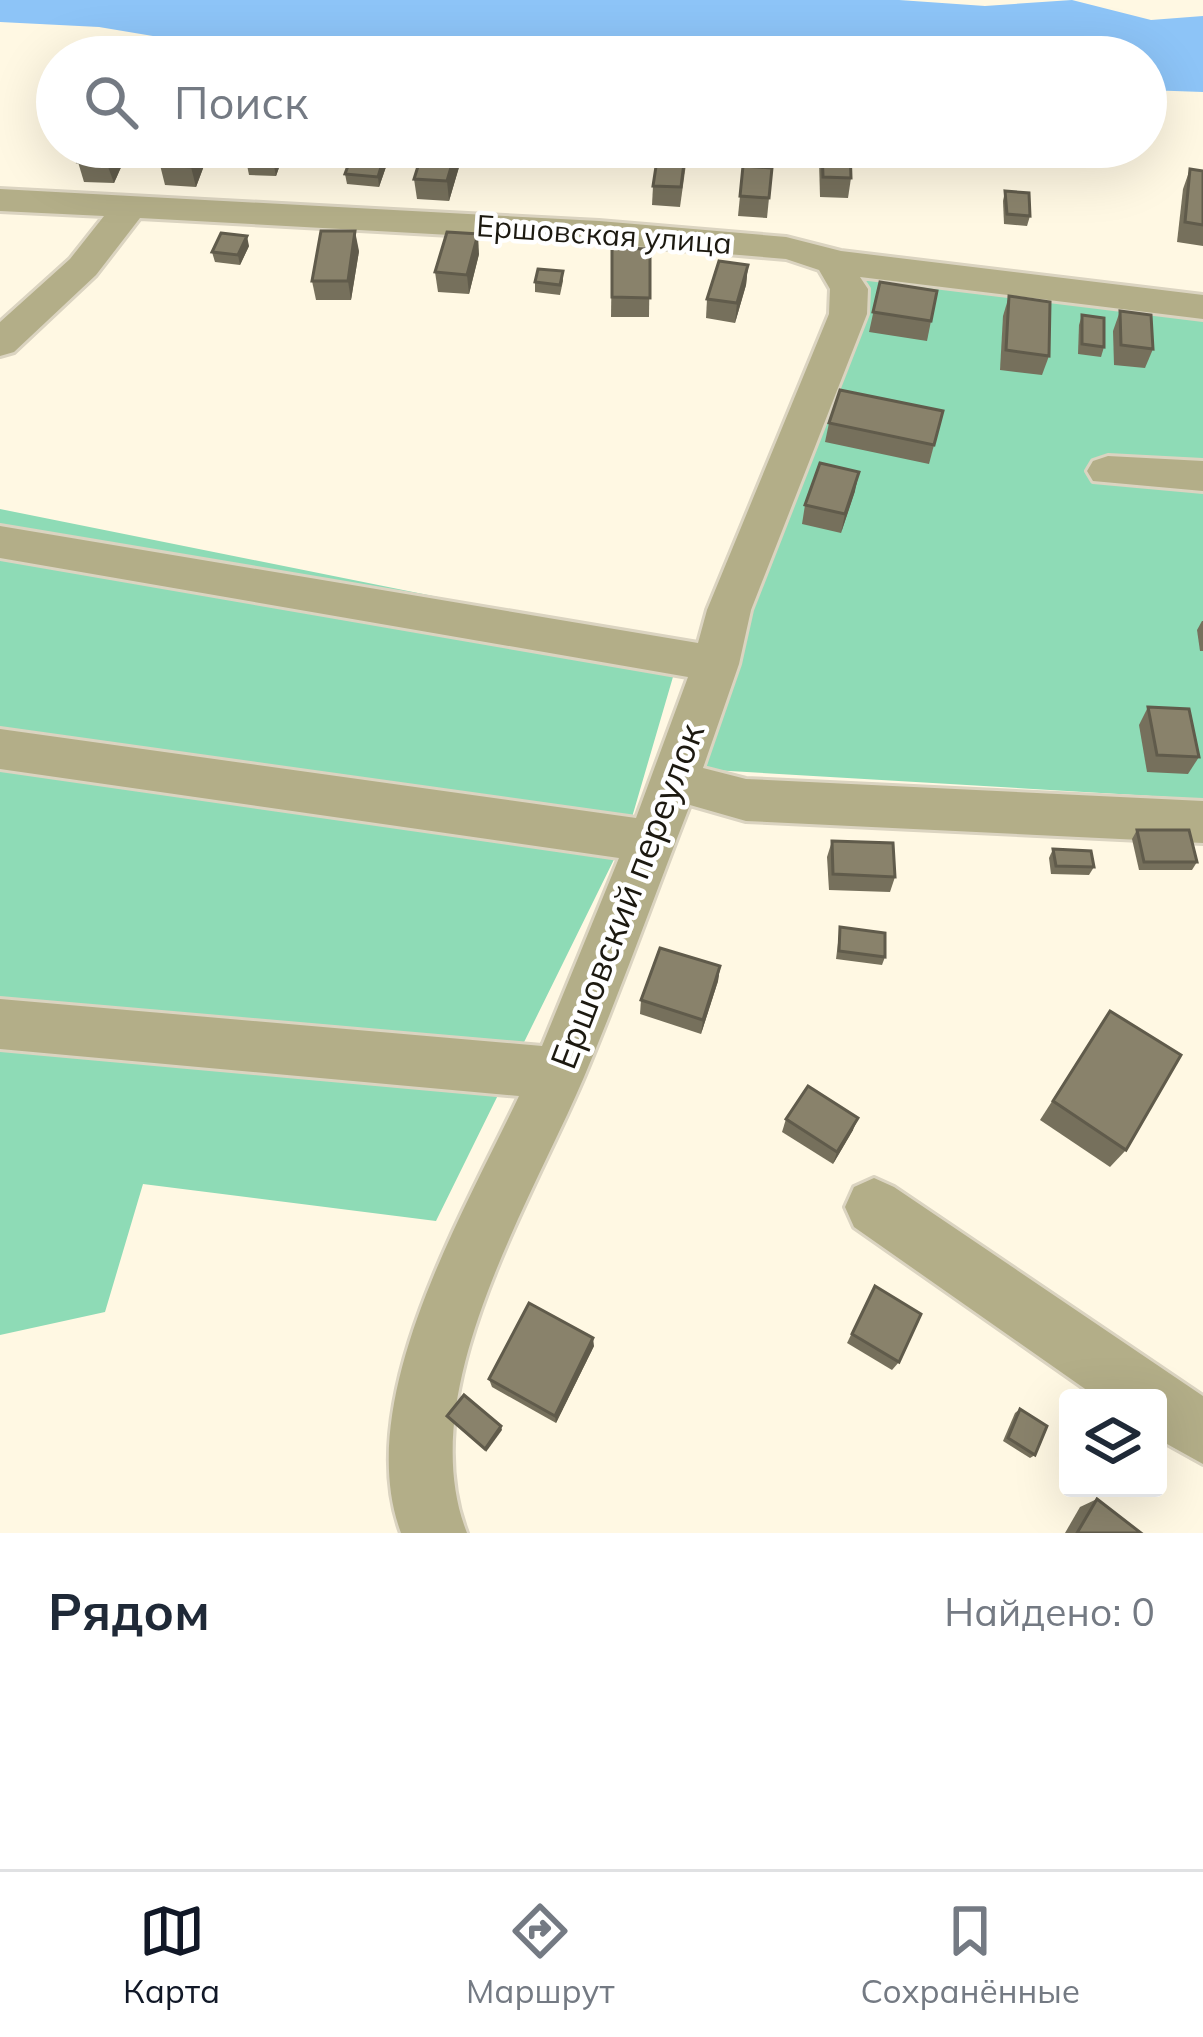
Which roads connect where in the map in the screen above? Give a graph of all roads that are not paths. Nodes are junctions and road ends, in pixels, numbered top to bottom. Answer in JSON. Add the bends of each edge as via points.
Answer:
{"nodes":[{"id":1,"x":0,"y":200,"type":"edge"},
{"id":2,"x":129,"y":208,"type":"junction"},
{"id":3,"x":833,"y":262,"type":"junction"},
{"id":4,"x":1203,"y":307,"type":"edge"},
{"id":5,"x":0,"y":343,"type":"edge"},
{"id":6,"x":1108,"y":471,"type":"dead end"},
{"id":7,"x":1203,"y":476,"type":"edge"},
{"id":8,"x":0,"y":542,"type":"edge"},
{"id":9,"x":716,"y":664,"type":"junction"},
{"id":10,"x":0,"y":749,"type":"edge"},
{"id":11,"x":675,"y":781,"type":"junction"},
{"id":12,"x":1203,"y":822,"type":"edge"},
{"id":13,"x":651,"y":841,"type":"junction"},
{"id":14,"x":0,"y":1024,"type":"edge"},
{"id":15,"x":558,"y":1072,"type":"junction"},
{"id":16,"x":874,"y":1207,"type":"dead end"},
{"id":17,"x":1139,"y":1389,"type":"edge"},
{"id":18,"x":1167,"y":1408,"type":"edge"},
{"id":19,"x":1203,"y":1433,"type":"edge"},
{"id":20,"x":434,"y":1533,"type":"edge"}],
"edges":[{"from":1,"to":2,"type":"street","name":"Ершовская улица"},
{"from":2,"to":3,"type":"street","name":"Ершовская улица","via":[[599,232],[786,248]]},
{"from":2,"to":5,"type":"street","via":[[82,268]]},
{"from":3,"to":4,"type":"street","name":"Ершовская улица"},
{"from":3,"to":9,"type":"street","name":"Ершовский переулок","via":[[849,289],[848,314],[728,610]]},
{"from":6,"to":7,"type":"street"},
{"from":8,"to":9,"type":"street"},
{"from":9,"to":11,"type":"street","name":"Ершовский переулок"},
{"from":10,"to":13,"type":"street"},
{"from":11,"to":12,"type":"street","via":[[746,800]]},
{"from":11,"to":13,"type":"street","name":"Ершовский переулок"},
{"from":13,"to":15,"type":"street","name":"Ершовский переулок"},
{"from":14,"to":15,"type":"street"},
{"from":15,"to":20,"type":"street","name":"Ершовский переулок","via":[[433,1359],[420,1426],[421,1498]]},
{"from":16,"to":17,"type":"street"},
{"from":18,"to":19,"type":"street"}]}
